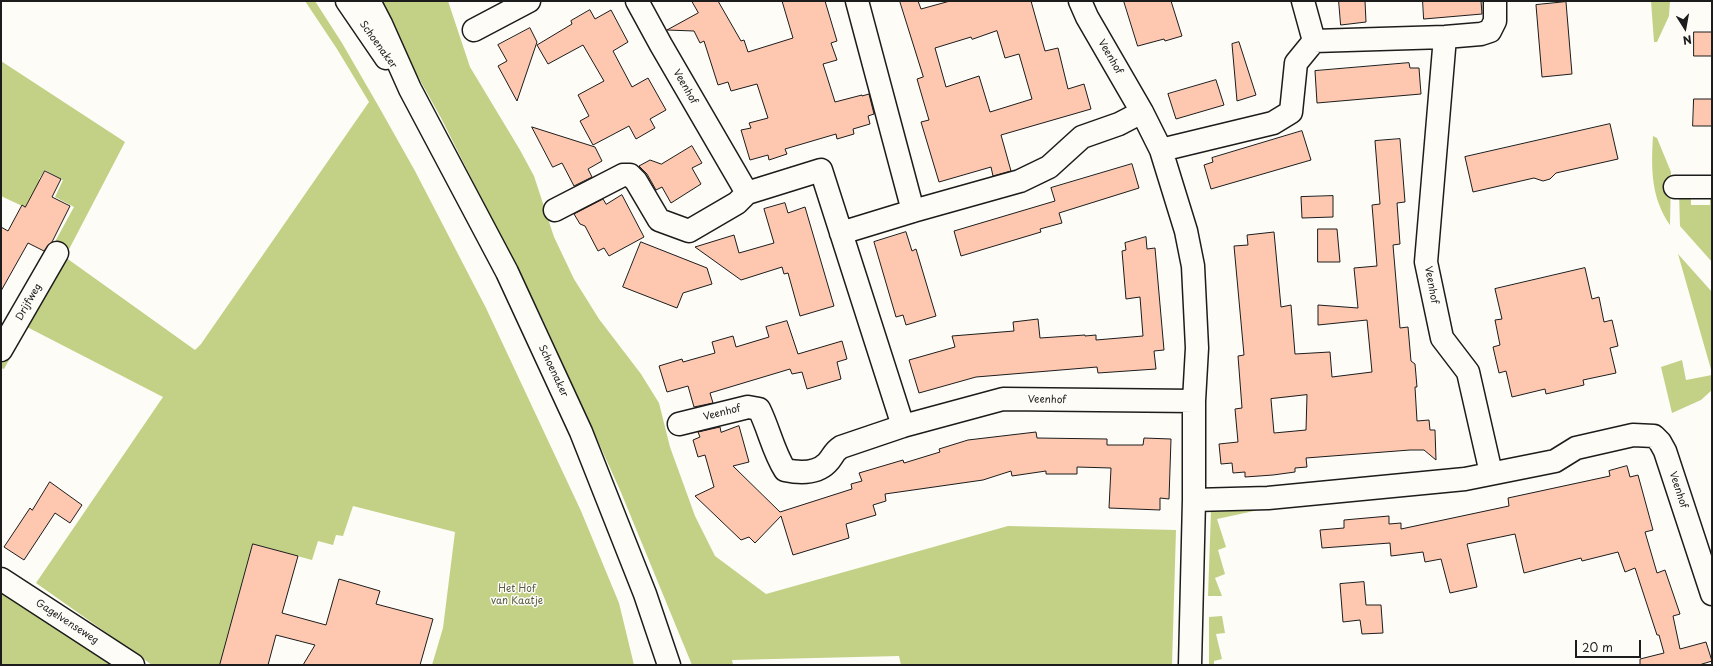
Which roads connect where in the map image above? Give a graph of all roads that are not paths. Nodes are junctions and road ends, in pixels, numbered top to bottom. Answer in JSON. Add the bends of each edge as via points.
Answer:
{"nodes":[{"id":1,"x":347,"y":1,"type":"edge"},
{"id":2,"x":368,"y":1,"type":"edge"},
{"id":3,"x":529,"y":1,"type":"edge"},
{"id":4,"x":637,"y":1,"type":"edge"},
{"id":5,"x":857,"y":1,"type":"edge"},
{"id":6,"x":1080,"y":1,"type":"edge"},
{"id":7,"x":1303,"y":1,"type":"edge"},
{"id":8,"x":1495,"y":1,"type":"edge"},
{"id":9,"x":474,"y":30,"type":"dead end"},
{"id":10,"x":1445,"y":37,"type":"junction"},
{"id":11,"x":1314,"y":41,"type":"junction"},
{"id":12,"x":410,"y":89,"type":"junction"},
{"id":13,"x":1142,"y":112,"type":"junction"},
{"id":14,"x":1162,"y":150,"type":"junction"},
{"id":15,"x":1675,"y":187,"type":"dead end"},
{"id":16,"x":1712,"y":187,"type":"edge"},
{"id":17,"x":747,"y":192,"type":"junction"},
{"id":18,"x":555,"y":210,"type":"dead end"},
{"id":19,"x":913,"y":211,"type":"junction"},
{"id":20,"x":841,"y":233,"type":"junction"},
{"id":21,"x":57,"y":253,"type":"dead end"},
{"id":22,"x":1,"y":350,"type":"edge"},
{"id":23,"x":1194,"y":401,"type":"junction"},
{"id":24,"x":679,"y":424,"type":"dead end"},
{"id":25,"x":903,"y":426,"type":"junction"},
{"id":26,"x":1491,"y":473,"type":"junction"},
{"id":27,"x":1194,"y":500,"type":"junction"},
{"id":28,"x":1,"y":579,"type":"edge"},
{"id":29,"x":1712,"y":594,"type":"edge"},
{"id":30,"x":132,"y":665,"type":"edge"},
{"id":31,"x":669,"y":665,"type":"edge"},
{"id":32,"x":1190,"y":665,"type":"edge"}],
"edges":[{"from":1,"to":12,"type":"street","name":"Schoenaker"},
{"from":2,"to":12,"type":"street","name":"Schoenaker"},
{"from":3,"to":9,"type":"street"},
{"from":4,"to":17,"type":"street","name":"Veenhof"},
{"from":5,"to":19,"type":"street"},
{"from":6,"to":13,"type":"street","name":"Veenhof","via":[[1087,18]]},
{"from":7,"to":11,"type":"street"},
{"from":8,"to":10,"type":"street","via":[[1495,21],[1490,31]]},
{"from":10,"to":11,"type":"street"},
{"from":10,"to":26,"type":"street","name":"Veenhof","via":[[1426,262],[1442,338],[1468,372]]},
{"from":11,"to":14,"type":"street","via":[[1296,63],[1291,112],[1273,123]]},
{"from":12,"to":31,"type":"street","name":"Schoenaker","via":[[507,272],[581,432],[645,594]]},
{"from":13,"to":14,"type":"street","name":"Veenhof"},
{"from":13,"to":19,"type":"street","via":[[1120,124],[1082,137],[1050,167],[1020,180]]},
{"from":14,"to":23,"type":"street","name":"Veenhof","via":[[1186,231],[1193,266],[1197,348]]},
{"from":15,"to":16,"type":"street"},
{"from":17,"to":18,"type":"street","via":[[737,203],[689,231],[659,220],[630,175],[623,175]]},
{"from":17,"to":20,"type":"street","via":[[821,170]]},
{"from":19,"to":20,"type":"street"},
{"from":20,"to":25,"type":"street"},
{"from":21,"to":22,"type":"street","name":"Drijfweg"},
{"from":23,"to":25,"type":"street","name":"Veenhof","via":[[1003,399]]},
{"from":23,"to":27,"type":"street","name":"Veenhof"},
{"from":24,"to":25,"type":"street","name":"Veenhof","via":[[748,407],[759,409],[778,459],[785,470],[799,474],[826,463],[841,447]]},
{"from":26,"to":27,"type":"street","name":"Veenhof","via":[[1464,479],[1268,498]]},
{"from":26,"to":29,"type":"street","name":"Veenhof","via":[[1555,460],[1576,448],[1633,435],[1654,436],[1665,451]]},
{"from":27,"to":32,"type":"street","name":"Veenhof","via":[[1200,606]]},
{"from":28,"to":30,"type":"street","name":"Gagelvenseweg"}]}
